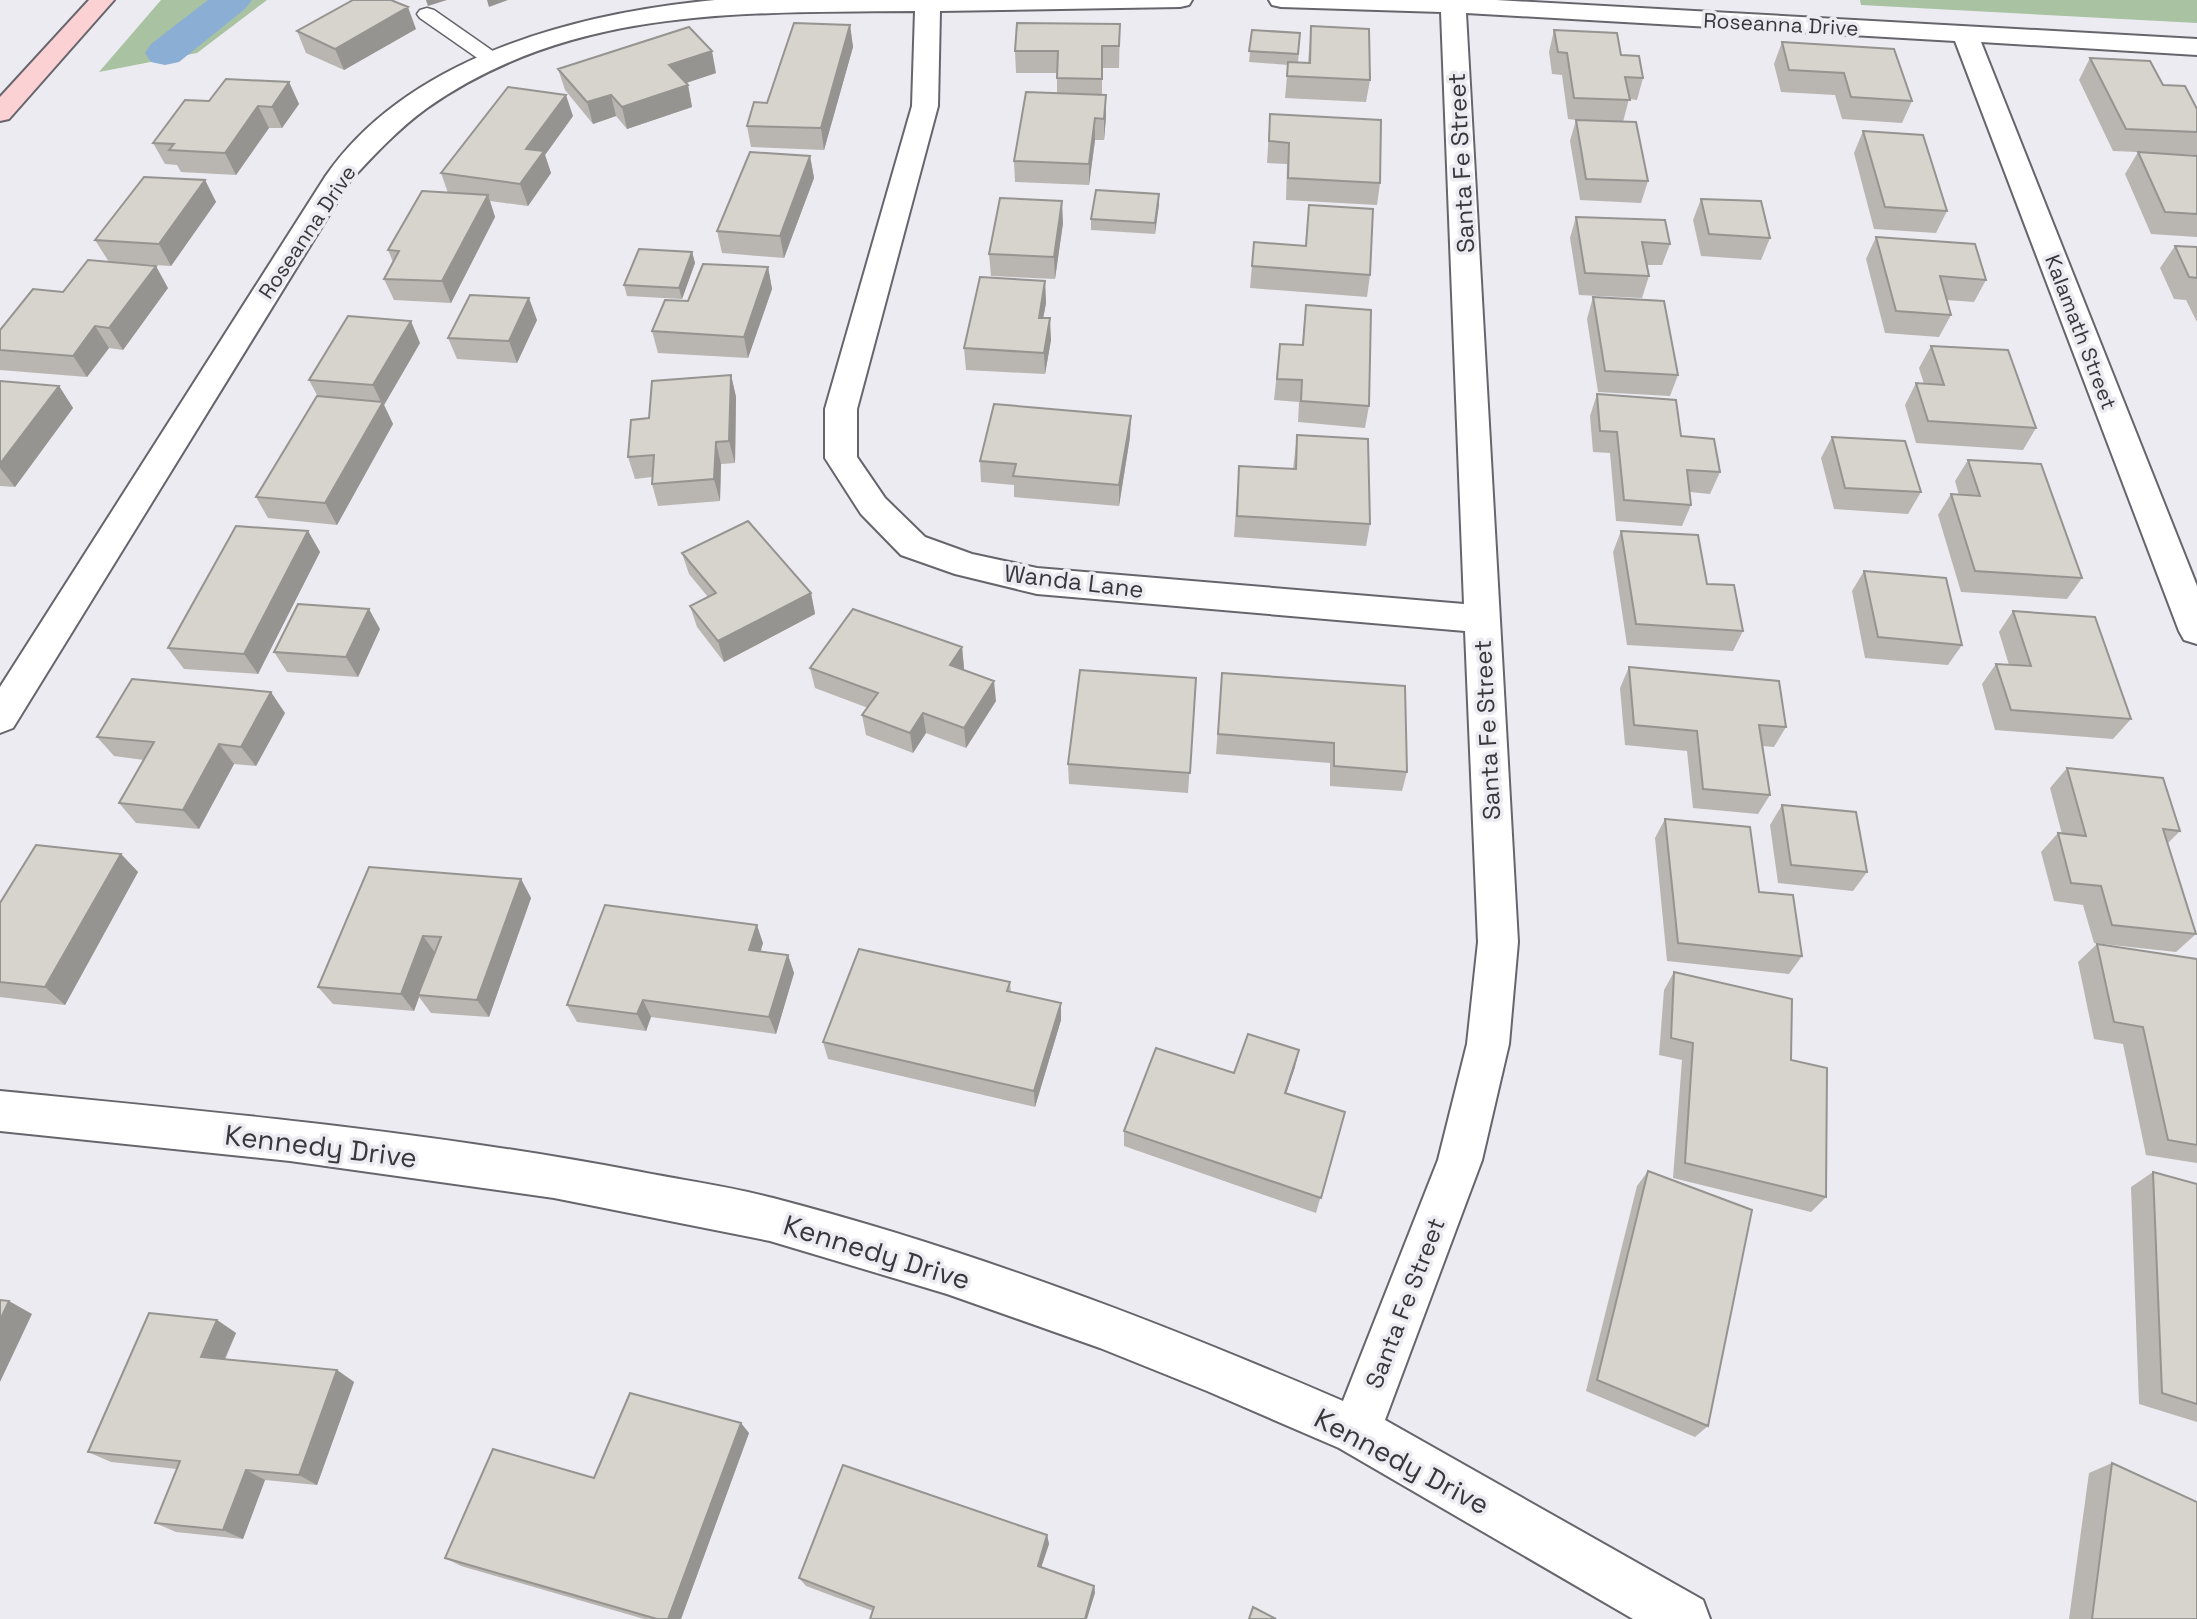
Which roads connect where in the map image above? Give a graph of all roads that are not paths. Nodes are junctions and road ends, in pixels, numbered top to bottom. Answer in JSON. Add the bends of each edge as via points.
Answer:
{"nodes":[{"id":1,"x":102,"y":0,"type":"edge"},
{"id":2,"x":1180,"y":0,"type":"edge"},
{"id":3,"x":1281,"y":0,"type":"edge"},
{"id":4,"x":928,"y":3,"type":"junction"},
{"id":5,"x":1453,"y":5,"type":"junction"},
{"id":6,"x":427,"y":14,"type":"dead end"},
{"id":7,"x":1965,"y":34,"type":"junction"},
{"id":8,"x":2197,"y":47,"type":"edge"},
{"id":9,"x":493,"y":60,"type":"junction"},
{"id":10,"x":0,"y":113,"type":"edge"},
{"id":11,"x":1482,"y":619,"type":"junction"},
{"id":12,"x":2197,"y":631,"type":"edge"},
{"id":13,"x":0,"y":718,"type":"edge"},
{"id":14,"x":0,"y":1111,"type":"edge"},
{"id":15,"x":1356,"y":1431,"type":"junction"},
{"id":16,"x":1684,"y":1619,"type":"edge"}],
"edges":[{"from":1,"to":10,"type":"main road"},
{"from":2,"to":4,"type":"street","name":"Roseanna Drive"},
{"from":3,"to":5,"type":"street","name":"Roseanna Drive"},
{"from":4,"to":9,"type":"street","name":"Roseanna Drive","via":[[672,10],[569,32]]},
{"from":4,"to":11,"type":"street","name":"Wanda Lane","via":[[925,106],[841,409],[841,458],[873,506],[913,546],[967,565],[1037,581]]},
{"from":5,"to":7,"type":"street","name":"Roseanna Drive"},
{"from":5,"to":11,"type":"street","name":"Santa Fe Street"},
{"from":6,"to":9,"type":"lane"},
{"from":7,"to":8,"type":"street","name":"Roseanna Drive"},
{"from":7,"to":12,"type":"street","name":"Kalamath Street"},
{"from":9,"to":13,"type":"street","name":"Roseanna Drive","via":[[426,99],[380,133],[339,177]]},
{"from":11,"to":15,"type":"street","name":"Santa Fe Street","via":[[1498,942],[1488,1044],[1461,1160]]},
{"from":14,"to":15,"type":"street","name":"Kennedy Drive","via":[[290,1140],[554,1177],[770,1219],[947,1271],[1100,1324]]},
{"from":15,"to":16,"type":"street","name":"Kennedy Drive"}]}
